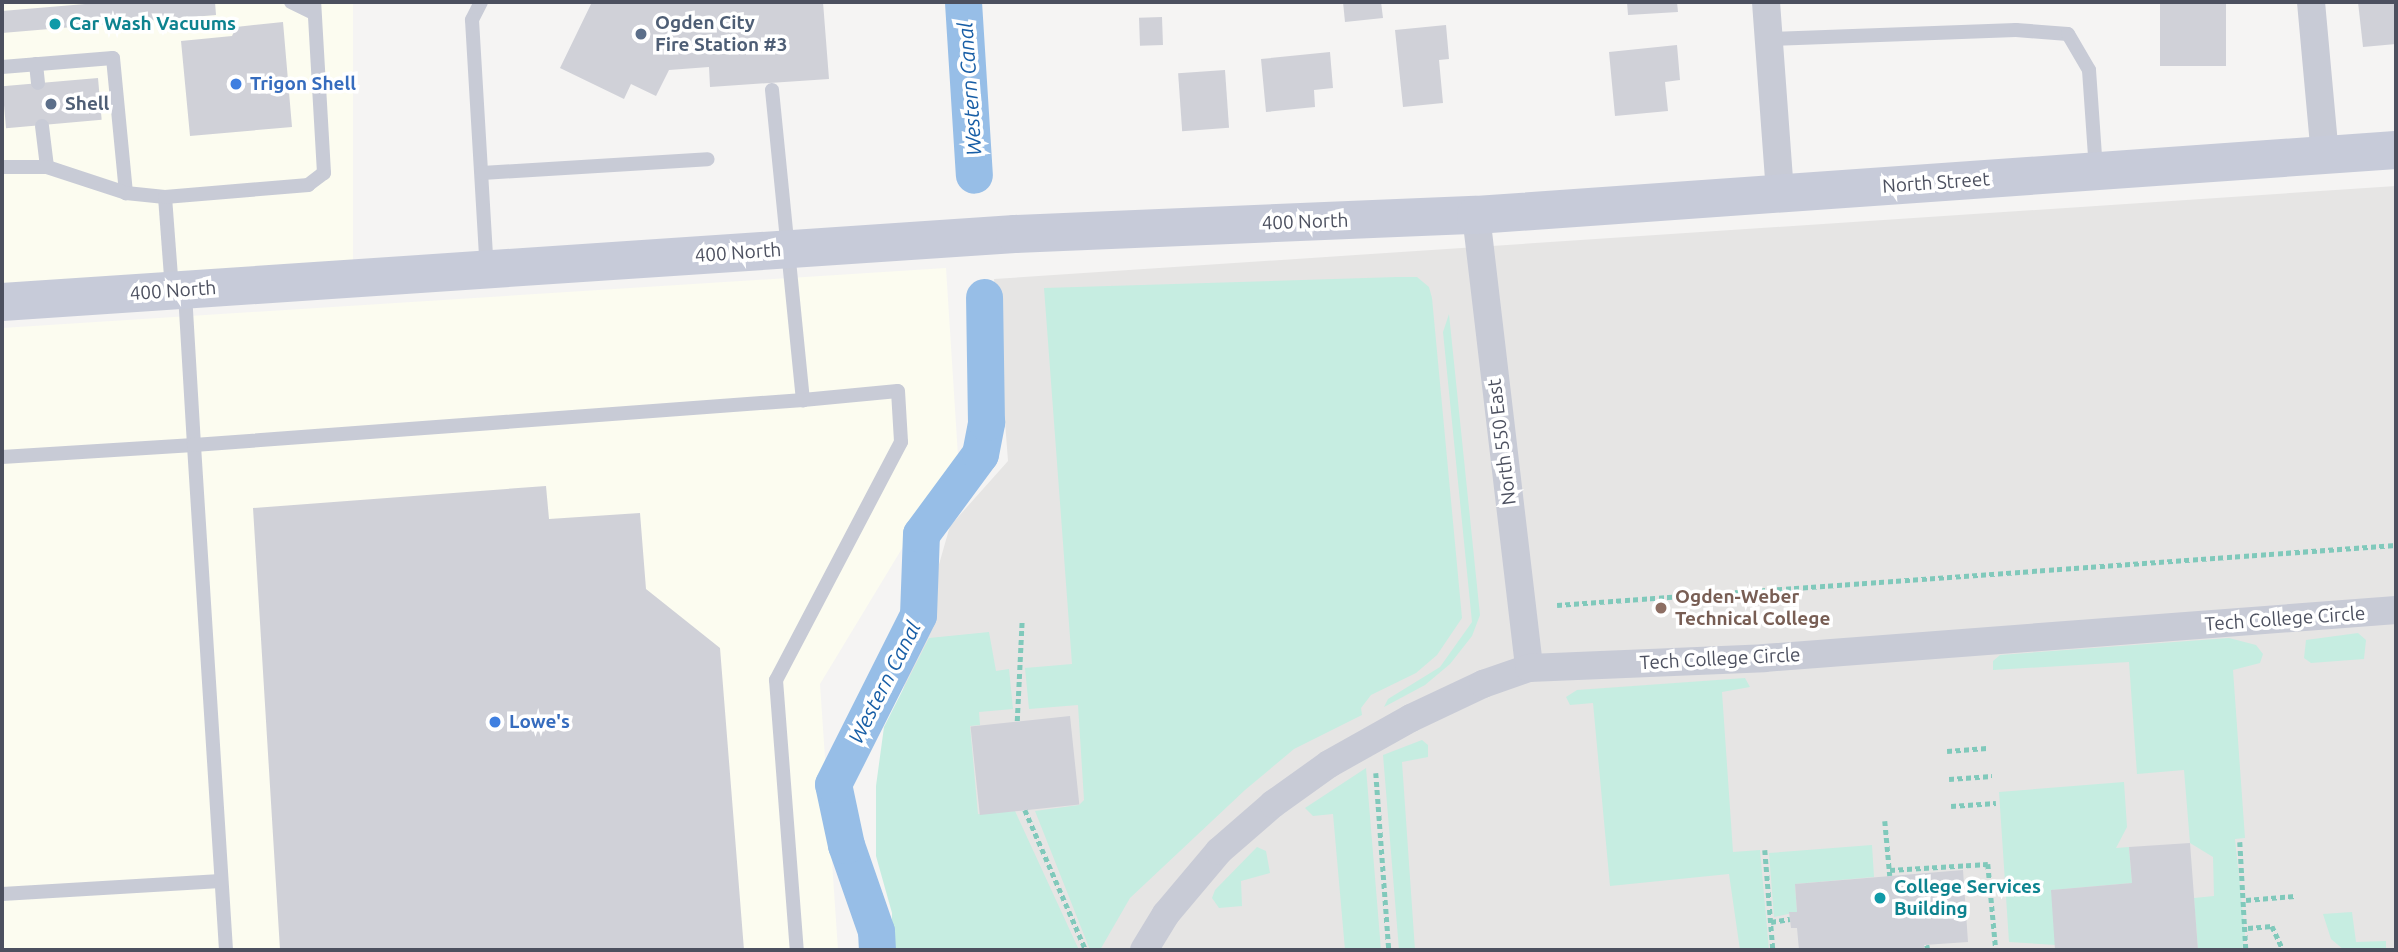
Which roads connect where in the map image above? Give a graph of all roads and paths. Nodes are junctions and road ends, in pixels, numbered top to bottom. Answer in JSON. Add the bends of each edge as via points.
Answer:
{"nodes":[{"id":1,"x":291,"y":2,"type":"edge"},
{"id":2,"x":481,"y":2,"type":"edge"},
{"id":3,"x":1766,"y":2,"type":"edge"},
{"id":4,"x":2311,"y":2,"type":"edge"},
{"id":5,"x":314,"y":7,"type":"edge"},
{"id":6,"x":1769,"y":39,"type":"junction"},
{"id":7,"x":36,"y":64,"type":"junction"},
{"id":8,"x":2,"y":67,"type":"edge"},
{"id":9,"x":38,"y":83,"type":"dead end"},
{"id":10,"x":772,"y":90,"type":"dead end"},
{"id":11,"x":42,"y":126,"type":"dead end"},
{"id":12,"x":2396,"y":150,"type":"edge"},
{"id":13,"x":2325,"y":155,"type":"junction"},
{"id":14,"x":708,"y":159,"type":"dead end"},
{"id":15,"x":2,"y":167,"type":"edge"},
{"id":16,"x":47,"y":167,"type":"junction"},
{"id":17,"x":2096,"y":172,"type":"junction"},
{"id":18,"x":482,"y":173,"type":"junction"},
{"id":19,"x":125,"y":193,"type":"junction"},
{"id":20,"x":1780,"y":194,"type":"junction"},
{"id":21,"x":165,"y":197,"type":"junction"},
{"id":22,"x":1476,"y":215,"type":"junction"},
{"id":23,"x":787,"y":250,"type":"junction"},
{"id":24,"x":488,"y":270,"type":"junction"},
{"id":25,"x":178,"y":291,"type":"junction"},
{"id":26,"x":2,"y":302,"type":"edge"},
{"id":27,"x":803,"y":400,"type":"junction"},
{"id":28,"x":194,"y":445,"type":"junction"},
{"id":29,"x":2,"y":457,"type":"edge"},
{"id":30,"x":2396,"y":545,"type":"edge"},
{"id":31,"x":1557,"y":605,"type":"dead end"},
{"id":32,"x":2396,"y":610,"type":"edge"},
{"id":33,"x":1022,"y":620,"type":"dead end"},
{"id":34,"x":1529,"y":668,"type":"junction"},
{"id":35,"x":1017,"y":722,"type":"dead end"},
{"id":36,"x":1987,"y":748,"type":"dead end"},
{"id":37,"x":1947,"y":751,"type":"dead end"},
{"id":38,"x":1375,"y":760,"type":"dead end"},
{"id":39,"x":1992,"y":776,"type":"dead end"},
{"id":40,"x":1949,"y":779,"type":"dead end"},
{"id":41,"x":1996,"y":803,"type":"dead end"},
{"id":42,"x":1951,"y":806,"type":"dead end"},
{"id":43,"x":1025,"y":810,"type":"dead end"},
{"id":44,"x":1885,"y":821,"type":"dead end"},
{"id":45,"x":2241,"y":842,"type":"dead end"},
{"id":46,"x":1765,"y":850,"type":"dead end"},
{"id":47,"x":221,"y":881,"type":"junction"},
{"id":48,"x":2,"y":894,"type":"edge"},
{"id":49,"x":2295,"y":896,"type":"dead end"},
{"id":50,"x":2246,"y":900,"type":"junction"},
{"id":51,"x":1790,"y":919,"type":"dead end"},
{"id":52,"x":1771,"y":922,"type":"junction"},
{"id":53,"x":2248,"y":928,"type":"junction"},
{"id":54,"x":226,"y":950,"type":"edge"},
{"id":55,"x":797,"y":950,"type":"edge"},
{"id":56,"x":1086,"y":950,"type":"edge"},
{"id":57,"x":1144,"y":950,"type":"edge"},
{"id":58,"x":1389,"y":950,"type":"edge"},
{"id":59,"x":1773,"y":950,"type":"edge"},
{"id":60,"x":1996,"y":950,"type":"edge"},
{"id":61,"x":2246,"y":950,"type":"edge"},
{"id":62,"x":2283,"y":950,"type":"edge"}],
"edges":[{"from":1,"to":5,"type":"lane"},
{"from":2,"to":18,"type":"lane","via":[[472,20]]},
{"from":3,"to":6,"type":"street"},
{"from":4,"to":13,"type":"street"},
{"from":5,"to":21,"type":"lane","via":[[324,173],[308,185]]},
{"from":6,"to":17,"type":"lane","via":[[2016,30],[2068,34],[2089,70]]},
{"from":6,"to":20,"type":"street"},
{"from":7,"to":8,"type":"lane"},
{"from":7,"to":9,"type":"lane"},
{"from":7,"to":19,"type":"lane","via":[[113,58]]},
{"from":10,"to":23,"type":"lane"},
{"from":11,"to":16,"type":"lane"},
{"from":12,"to":13,"type":"main road","name":"North Street"},
{"from":13,"to":17,"type":"main road","name":"North Street"},
{"from":14,"to":18,"type":"lane"},
{"from":15,"to":16,"type":"lane"},
{"from":16,"to":19,"type":"lane"},
{"from":17,"to":20,"type":"main road","name":"North Street"},
{"from":18,"to":24,"type":"lane"},
{"from":19,"to":21,"type":"lane"},
{"from":20,"to":22,"type":"main road","name":"North Street"},
{"from":21,"to":25,"type":"lane"},
{"from":22,"to":23,"type":"main road","name":"400 North","via":[[1015,234]]},
{"from":22,"to":34,"type":"street","name":"North 550 East"},
{"from":23,"to":24,"type":"main road","name":"400 North"},
{"from":23,"to":27,"type":"lane"},
{"from":24,"to":25,"type":"main road","name":"400 North"},
{"from":25,"to":26,"type":"main road","name":"400 North"},
{"from":25,"to":28,"type":"lane"},
{"from":27,"to":28,"type":"lane"},
{"from":27,"to":55,"type":"lane","via":[[898,391],[901,442],[776,680]]},
{"from":28,"to":29,"type":"lane"},
{"from":28,"to":47,"type":"lane"},
{"from":30,"to":31,"type":"path"},
{"from":32,"to":34,"type":"street","name":"Tech College Circle","via":[[1778,657]]},
{"from":33,"to":35,"type":"path"},
{"from":34,"to":57,"type":"street","name":"Tech College Circle","via":[[1411,718],[1329,764],[1273,804],[1219,851],[1166,914]]},
{"from":36,"to":37,"type":"path"},
{"from":38,"to":58,"type":"path"},
{"from":39,"to":40,"type":"path"},
{"from":41,"to":42,"type":"path"},
{"from":43,"to":56,"type":"path"},
{"from":44,"to":60,"type":"path","via":[[1890,873],[1988,864]]},
{"from":45,"to":50,"type":"path"},
{"from":46,"to":52,"type":"path"},
{"from":47,"to":48,"type":"lane"},
{"from":47,"to":54,"type":"lane"},
{"from":49,"to":50,"type":"path"},
{"from":50,"to":53,"type":"path"},
{"from":51,"to":52,"type":"path"},
{"from":52,"to":59,"type":"path"},
{"from":53,"to":61,"type":"path"},
{"from":53,"to":62,"type":"path","via":[[2272,926]]}]}
